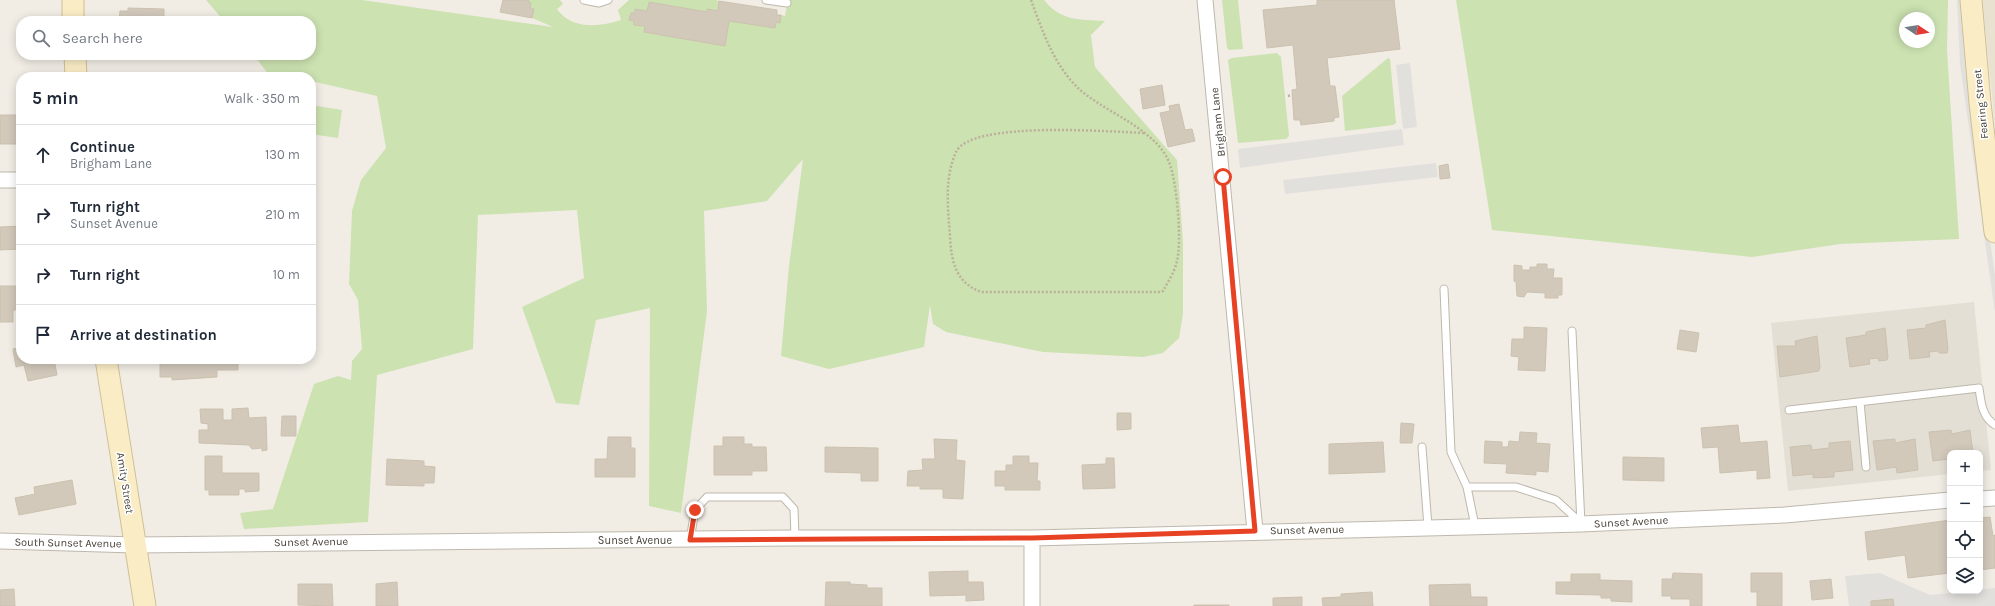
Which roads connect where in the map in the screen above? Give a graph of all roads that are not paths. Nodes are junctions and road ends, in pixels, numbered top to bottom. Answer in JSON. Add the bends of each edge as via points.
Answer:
{"nodes":[{"id":1,"x":73,"y":0,"type":"edge"},
{"id":2,"x":584,"y":0,"type":"edge"},
{"id":3,"x":608,"y":0,"type":"edge"},
{"id":4,"x":766,"y":0,"type":"edge"},
{"id":5,"x":1205,"y":0,"type":"edge"},
{"id":6,"x":1971,"y":0,"type":"edge"},
{"id":7,"x":787,"y":3,"type":"dead end"},
{"id":8,"x":73,"y":16,"type":"edge"},
{"id":9,"x":75,"y":60,"type":"edge"},
{"id":10,"x":76,"y":72,"type":"edge"},
{"id":11,"x":0,"y":180,"type":"edge"},
{"id":12,"x":16,"y":180,"type":"edge"},
{"id":13,"x":1995,"y":232,"type":"edge"},
{"id":14,"x":1444,"y":289,"type":"dead end"},
{"id":15,"x":1572,"y":331,"type":"dead end"},
{"id":16,"x":107,"y":364,"type":"edge"},
{"id":17,"x":1860,"y":402,"type":"junction"},
{"id":18,"x":1789,"y":410,"type":"dead end"},
{"id":19,"x":1995,"y":425,"type":"edge"},
{"id":20,"x":1422,"y":447,"type":"dead end"},
{"id":21,"x":1866,"y":467,"type":"dead end"},
{"id":22,"x":1466,"y":487,"type":"junction"},
{"id":23,"x":1995,"y":498,"type":"edge"},
{"id":24,"x":1983,"y":499,"type":"edge"},
{"id":25,"x":1947,"y":500,"type":"edge"},
{"id":26,"x":1581,"y":524,"type":"junction"},
{"id":27,"x":1475,"y":526,"type":"junction"},
{"id":28,"x":1428,"y":527,"type":"junction"},
{"id":29,"x":1255,"y":531,"type":"junction"},
{"id":30,"x":795,"y":538,"type":"junction"},
{"id":31,"x":1032,"y":538,"type":"junction"},
{"id":32,"x":690,"y":540,"type":"junction"},
{"id":33,"x":0,"y":541,"type":"edge"},
{"id":34,"x":135,"y":545,"type":"junction"},
{"id":35,"x":145,"y":606,"type":"edge"},
{"id":36,"x":1032,"y":606,"type":"edge"}],
"edges":[{"from":1,"to":8,"type":"main road"},
{"from":2,"to":3,"type":"lane","via":[[599,3]]},
{"from":4,"to":7,"type":"lane"},
{"from":5,"to":29,"type":"street","name":"Brigham Lane"},
{"from":6,"to":13,"type":"main road","name":"Fearing Street"},
{"from":9,"to":10,"type":"main road"},
{"from":11,"to":12,"type":"street"},
{"from":14,"to":22,"type":"lane","via":[[1451,452]]},
{"from":15,"to":26,"type":"lane"},
{"from":16,"to":34,"type":"main road","name":"Amity Street"},
{"from":17,"to":18,"type":"lane"},
{"from":17,"to":19,"type":"lane","via":[[1979,388],[1984,412]]},
{"from":17,"to":21,"type":"lane"},
{"from":20,"to":28,"type":"lane"},
{"from":22,"to":26,"type":"lane","via":[[1516,487],[1556,500]]},
{"from":22,"to":27,"type":"lane"},
{"from":23,"to":24,"type":"street"},
{"from":25,"to":26,"type":"street","name":"Sunset Avenue","via":[[1785,515]]},
{"from":26,"to":27,"type":"street","name":"Sunset Avenue"},
{"from":27,"to":28,"type":"street","name":"Sunset Avenue"},
{"from":28,"to":29,"type":"street","name":"Sunset Avenue"},
{"from":29,"to":31,"type":"street","name":"Sunset Avenue"},
{"from":30,"to":31,"type":"street","name":"Sunset Avenue"},
{"from":30,"to":32,"type":"street","name":"Sunset Avenue"},
{"from":30,"to":32,"type":"lane","via":[[794,509],[783,497],[707,497],[695,510]]},
{"from":31,"to":36,"type":"street"},
{"from":32,"to":34,"type":"street","name":"Sunset Avenue"},
{"from":33,"to":34,"type":"street","name":"South Sunset Avenue"},
{"from":34,"to":35,"type":"main road","name":"Amity Street"}]}
